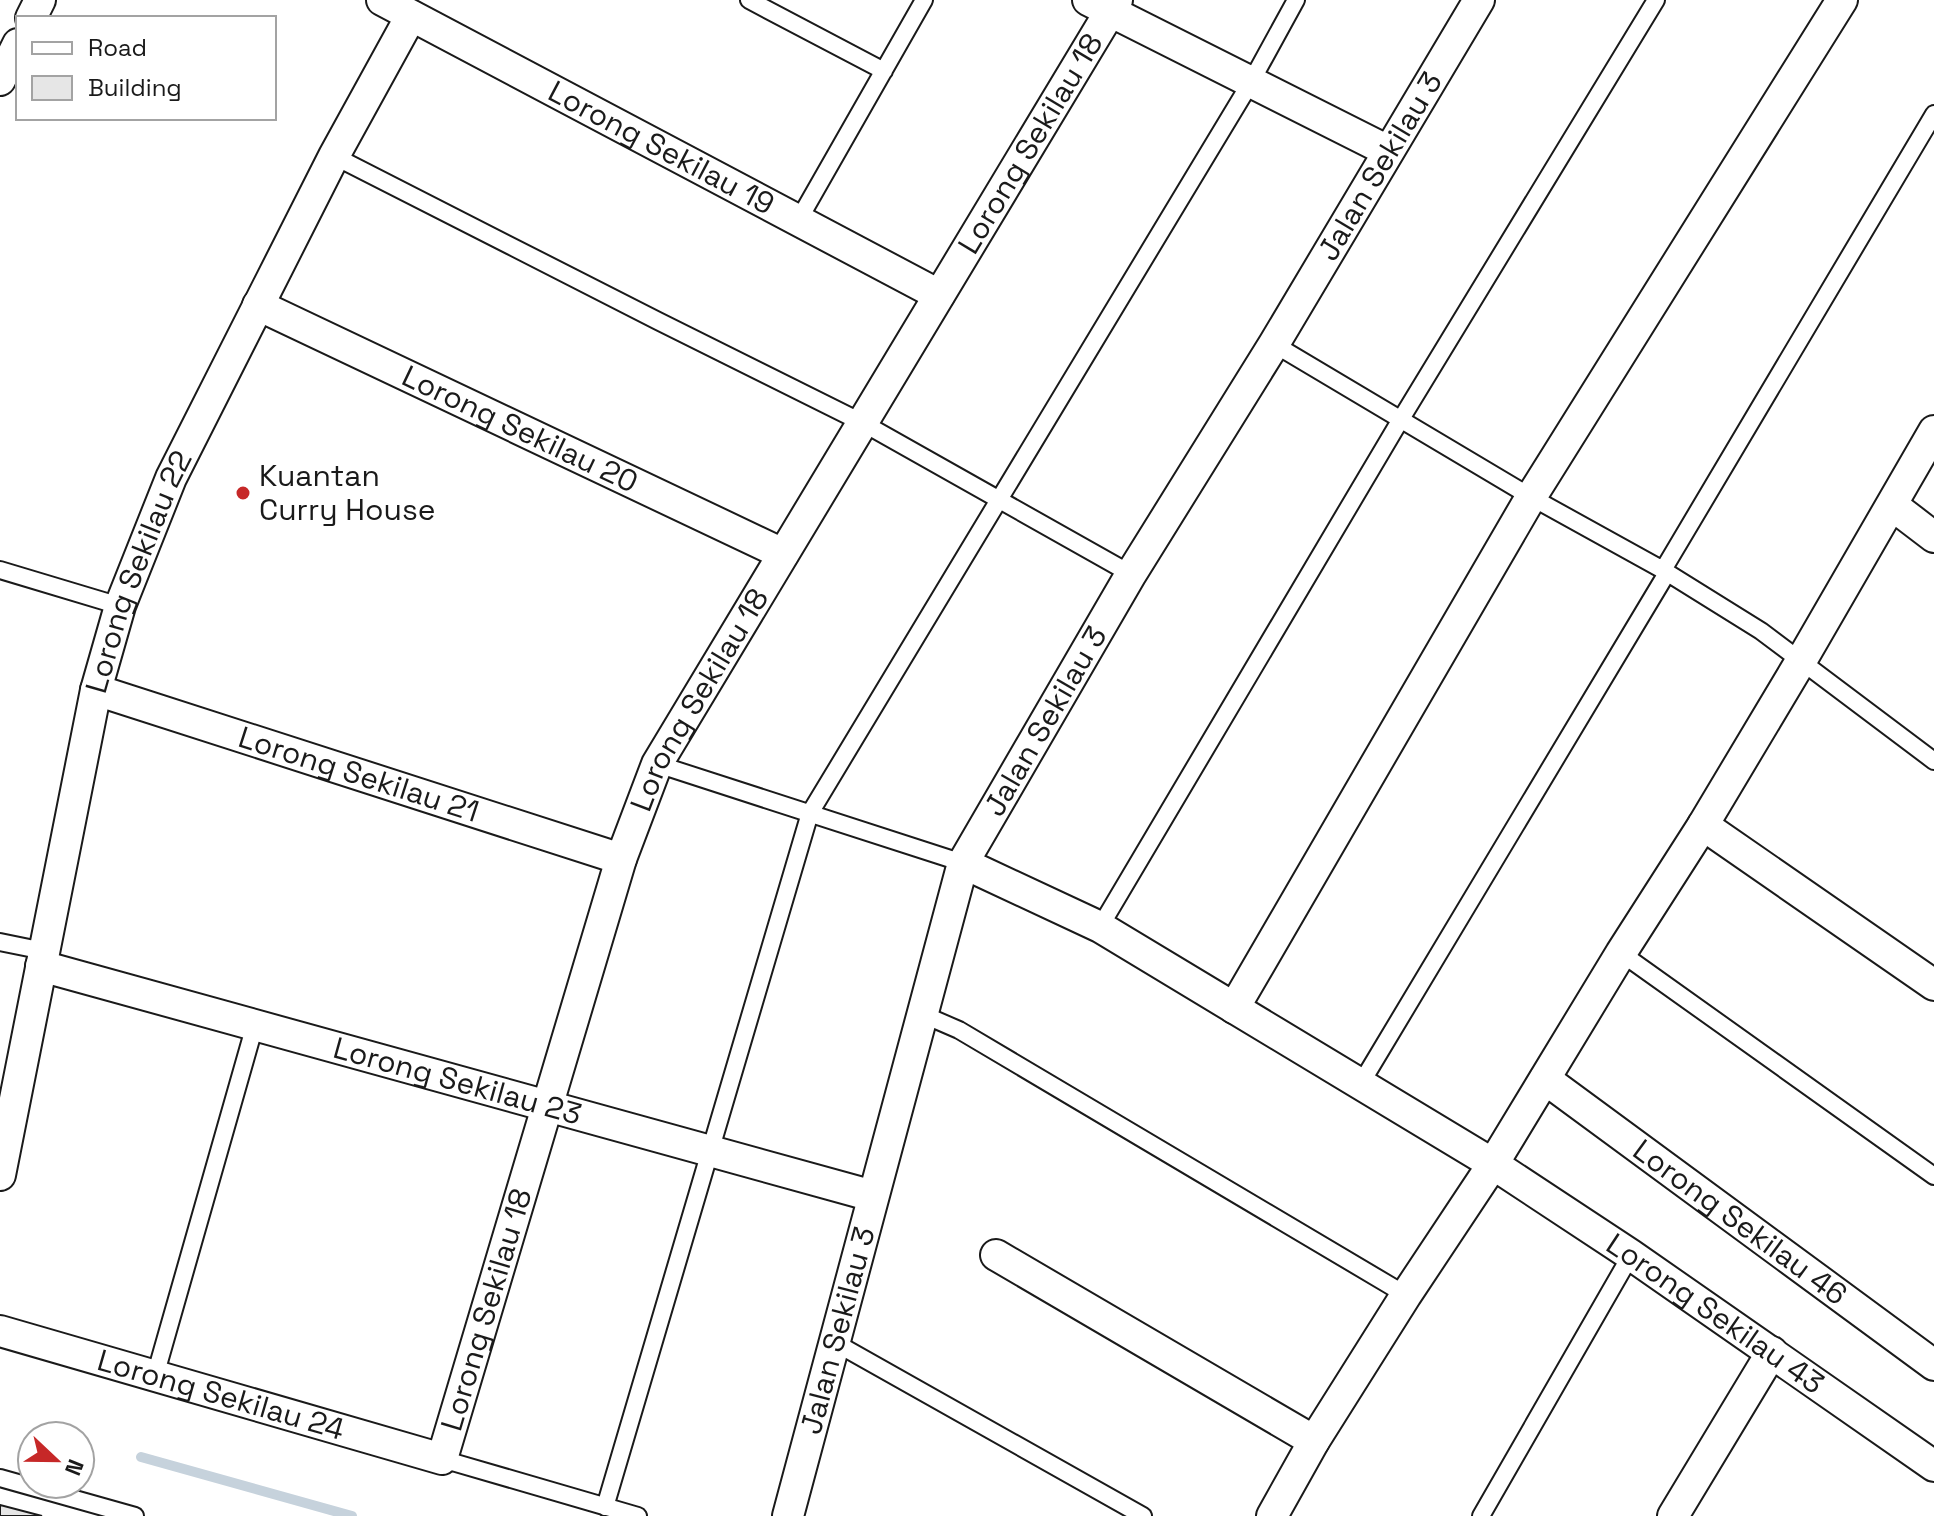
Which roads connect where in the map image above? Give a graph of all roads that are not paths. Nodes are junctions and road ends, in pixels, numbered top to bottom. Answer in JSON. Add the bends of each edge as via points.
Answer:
{"nodes":[{"id":1,"x":382,"y":0,"type":"edge"},
{"id":2,"x":749,"y":0,"type":"edge"},
{"id":3,"x":924,"y":0,"type":"edge"},
{"id":4,"x":1296,"y":0,"type":"edge"},
{"id":5,"x":1479,"y":0,"type":"edge"},
{"id":6,"x":1656,"y":0,"type":"edge"},
{"id":7,"x":1842,"y":0,"type":"edge"},
{"id":8,"x":1105,"y":4,"type":"edge"},
{"id":9,"x":411,"y":16,"type":"junction"},
{"id":10,"x":16,"y":48,"type":"edge"},
{"id":11,"x":884,"y":71,"type":"junction"},
{"id":12,"x":0,"y":80,"type":"edge"},
{"id":13,"x":1251,"y":82,"type":"junction"},
{"id":14,"x":1934,"y":114,"type":"edge"},
{"id":15,"x":1388,"y":151,"type":"junction"},
{"id":16,"x":334,"y":156,"type":"junction"},
{"id":17,"x":798,"y":221,"type":"junction"},
{"id":18,"x":939,"y":295,"type":"junction"},
{"id":19,"x":258,"y":305,"type":"junction"},
{"id":20,"x":1274,"y":344,"type":"junction"},
{"id":21,"x":1401,"y":419,"type":"junction"},
{"id":22,"x":863,"y":423,"type":"junction"},
{"id":23,"x":1934,"y":431,"type":"edge"},
{"id":24,"x":1531,"y":497,"type":"junction"},
{"id":25,"x":1000,"y":500,"type":"junction"},
{"id":26,"x":1892,"y":505,"type":"junction"},
{"id":27,"x":1934,"y":537,"type":"edge"},
{"id":28,"x":783,"y":554,"type":"junction"},
{"id":29,"x":0,"y":570,"type":"edge"},
{"id":30,"x":1665,"y":572,"type":"junction"},
{"id":31,"x":1131,"y":574,"type":"junction"},
{"id":32,"x":120,"y":606,"type":"junction"},
{"id":33,"x":1801,"y":661,"type":"junction"},
{"id":34,"x":96,"y":690,"type":"junction"},
{"id":35,"x":1934,"y":761,"type":"edge"},
{"id":36,"x":657,"y":764,"type":"junction"},
{"id":37,"x":810,"y":813,"type":"junction"},
{"id":38,"x":1703,"y":825,"type":"junction"},
{"id":39,"x":621,"y":859,"type":"junction"},
{"id":40,"x":963,"y":863,"type":"junction"},
{"id":41,"x":1100,"y":927,"type":"junction"},
{"id":42,"x":0,"y":942,"type":"edge"},
{"id":43,"x":1621,"y":953,"type":"junction"},
{"id":44,"x":43,"y":958,"type":"junction"},
{"id":45,"x":1934,"y":985,"type":"edge"},
{"id":46,"x":1234,"y":1008,"type":"junction"},
{"id":47,"x":922,"y":1014,"type":"junction"},
{"id":48,"x":255,"y":1025,"type":"junction"},
{"id":49,"x":1545,"y":1079,"type":"junction"},
{"id":50,"x":1360,"y":1085,"type":"junction"},
{"id":51,"x":547,"y":1106,"type":"junction"},
{"id":52,"x":710,"y":1151,"type":"junction"},
{"id":53,"x":1493,"y":1164,"type":"junction"},
{"id":54,"x":0,"y":1175,"type":"edge"},
{"id":55,"x":1934,"y":1176,"type":"edge"},
{"id":56,"x":873,"y":1196,"type":"junction"},
{"id":57,"x":996,"y":1255,"type":"dead end"},
{"id":58,"x":1631,"y":1255,"type":"junction"},
{"id":59,"x":1406,"y":1295,"type":"junction"},
{"id":60,"x":0,"y":1331,"type":"edge"},
{"id":61,"x":834,"y":1342,"type":"junction"},
{"id":62,"x":1772,"y":1352,"type":"junction"},
{"id":63,"x":1934,"y":1365,"type":"edge"},
{"id":64,"x":155,"y":1376,"type":"junction"},
{"id":65,"x":1314,"y":1441,"type":"junction"},
{"id":66,"x":442,"y":1459,"type":"junction"},
{"id":67,"x":1934,"y":1466,"type":"edge"},
{"id":68,"x":0,"y":1478,"type":"edge"},
{"id":69,"x":605,"y":1507,"type":"junction"},
{"id":70,"x":135,"y":1516,"type":"edge"},
{"id":71,"x":638,"y":1516,"type":"edge"},
{"id":72,"x":788,"y":1516,"type":"edge"},
{"id":73,"x":1143,"y":1516,"type":"edge"},
{"id":74,"x":1272,"y":1516,"type":"edge"},
{"id":75,"x":1481,"y":1516,"type":"edge"},
{"id":76,"x":1673,"y":1516,"type":"edge"}],
"edges":[{"from":1,"to":9,"type":"street","name":"Lorong Sekilau 19"},
{"from":2,"to":11,"type":"lane"},
{"from":3,"to":11,"type":"lane"},
{"from":4,"to":13,"type":"lane"},
{"from":5,"to":15,"type":"street","name":"Jalan Sekilau 3"},
{"from":6,"to":21,"type":"lane"},
{"from":7,"to":24,"type":"street"},
{"from":8,"to":13,"type":"street"},
{"from":8,"to":18,"type":"street","name":"Lorong Sekilau 18"},
{"from":9,"to":16,"type":"street","name":"Lorong Sekilau 22"},
{"from":9,"to":17,"type":"street","name":"Lorong Sekilau 19"},
{"from":10,"to":12,"type":"street"},
{"from":11,"to":17,"type":"lane"},
{"from":13,"to":15,"type":"street"},
{"from":13,"to":25,"type":"lane"},
{"from":14,"to":30,"type":"lane"},
{"from":15,"to":20,"type":"street","name":"Jalan Sekilau 3"},
{"from":16,"to":19,"type":"street","name":"Lorong Sekilau 22"},
{"from":16,"to":22,"type":"lane"},
{"from":17,"to":18,"type":"street","name":"Lorong Sekilau 19"},
{"from":18,"to":22,"type":"street","name":"Lorong Sekilau 18"},
{"from":19,"to":28,"type":"street","name":"Lorong Sekilau 20"},
{"from":19,"to":32,"type":"street","name":"Lorong Sekilau 22","via":[[171,478]]},
{"from":20,"to":21,"type":"lane"},
{"from":20,"to":31,"type":"street","name":"Jalan Sekilau 3"},
{"from":21,"to":24,"type":"lane"},
{"from":21,"to":41,"type":"lane"},
{"from":22,"to":25,"type":"lane"},
{"from":22,"to":28,"type":"street","name":"Lorong Sekilau 18"},
{"from":23,"to":26,"type":"street"},
{"from":24,"to":30,"type":"lane"},
{"from":24,"to":46,"type":"street"},
{"from":25,"to":31,"type":"lane"},
{"from":25,"to":37,"type":"lane"},
{"from":26,"to":27,"type":"street"},
{"from":26,"to":33,"type":"street"},
{"from":28,"to":36,"type":"street","name":"Lorong Sekilau 18"},
{"from":29,"to":32,"type":"lane"},
{"from":30,"to":33,"type":"lane"},
{"from":30,"to":50,"type":"lane"},
{"from":31,"to":40,"type":"street","name":"Jalan Sekilau 3"},
{"from":32,"to":34,"type":"street","name":"Lorong Sekilau 22"},
{"from":33,"to":35,"type":"lane"},
{"from":33,"to":38,"type":"street"},
{"from":34,"to":39,"type":"street","name":"Lorong Sekilau 21"},
{"from":34,"to":44,"type":"street","name":"Lorong Sekilau 22"},
{"from":36,"to":37,"type":"lane"},
{"from":36,"to":39,"type":"street","name":"Lorong Sekilau 18"},
{"from":37,"to":40,"type":"lane"},
{"from":37,"to":52,"type":"lane"},
{"from":38,"to":43,"type":"street"},
{"from":38,"to":45,"type":"street"},
{"from":39,"to":51,"type":"street","name":"Lorong Sekilau 18"},
{"from":40,"to":41,"type":"street","name":"Lorong Sekilau 43"},
{"from":40,"to":47,"type":"street","name":"Jalan Sekilau 3"},
{"from":41,"to":46,"type":"street","name":"Lorong Sekilau 43"},
{"from":42,"to":44,"type":"lane"},
{"from":43,"to":49,"type":"street"},
{"from":43,"to":55,"type":"lane"},
{"from":44,"to":48,"type":"street","name":"Lorong Sekilau 23"},
{"from":44,"to":54,"type":"street","name":"Lorong Sekilau 22"},
{"from":46,"to":50,"type":"street","name":"Lorong Sekilau 43"},
{"from":47,"to":56,"type":"street","name":"Jalan Sekilau 3"},
{"from":47,"to":59,"type":"lane","via":[[959,1030]]},
{"from":48,"to":51,"type":"street","name":"Lorong Sekilau 23"},
{"from":48,"to":64,"type":"lane"},
{"from":49,"to":53,"type":"street"},
{"from":49,"to":63,"type":"street","name":"Lorong Sekilau 46"},
{"from":50,"to":53,"type":"street","name":"Lorong Sekilau 43"},
{"from":51,"to":52,"type":"street","name":"Lorong Sekilau 23"},
{"from":51,"to":66,"type":"street","name":"Lorong Sekilau 18"},
{"from":52,"to":56,"type":"street","name":"Lorong Sekilau 23"},
{"from":52,"to":69,"type":"lane"},
{"from":53,"to":58,"type":"street","name":"Lorong Sekilau 43"},
{"from":53,"to":59,"type":"street"},
{"from":56,"to":61,"type":"street","name":"Jalan Sekilau 3"},
{"from":57,"to":65,"type":"street"},
{"from":58,"to":62,"type":"street","name":"Lorong Sekilau 43"},
{"from":58,"to":75,"type":"lane"},
{"from":59,"to":65,"type":"street"},
{"from":60,"to":64,"type":"street","name":"Lorong Sekilau 24"},
{"from":61,"to":72,"type":"street","name":"Jalan Sekilau 3"},
{"from":61,"to":73,"type":"lane"},
{"from":62,"to":67,"type":"street","name":"Lorong Sekilau 43"},
{"from":62,"to":76,"type":"street"},
{"from":64,"to":66,"type":"street","name":"Lorong Sekilau 24"},
{"from":65,"to":74,"type":"street"},
{"from":66,"to":69,"type":"lane"},
{"from":68,"to":70,"type":"lane"},
{"from":69,"to":71,"type":"lane"}]}
